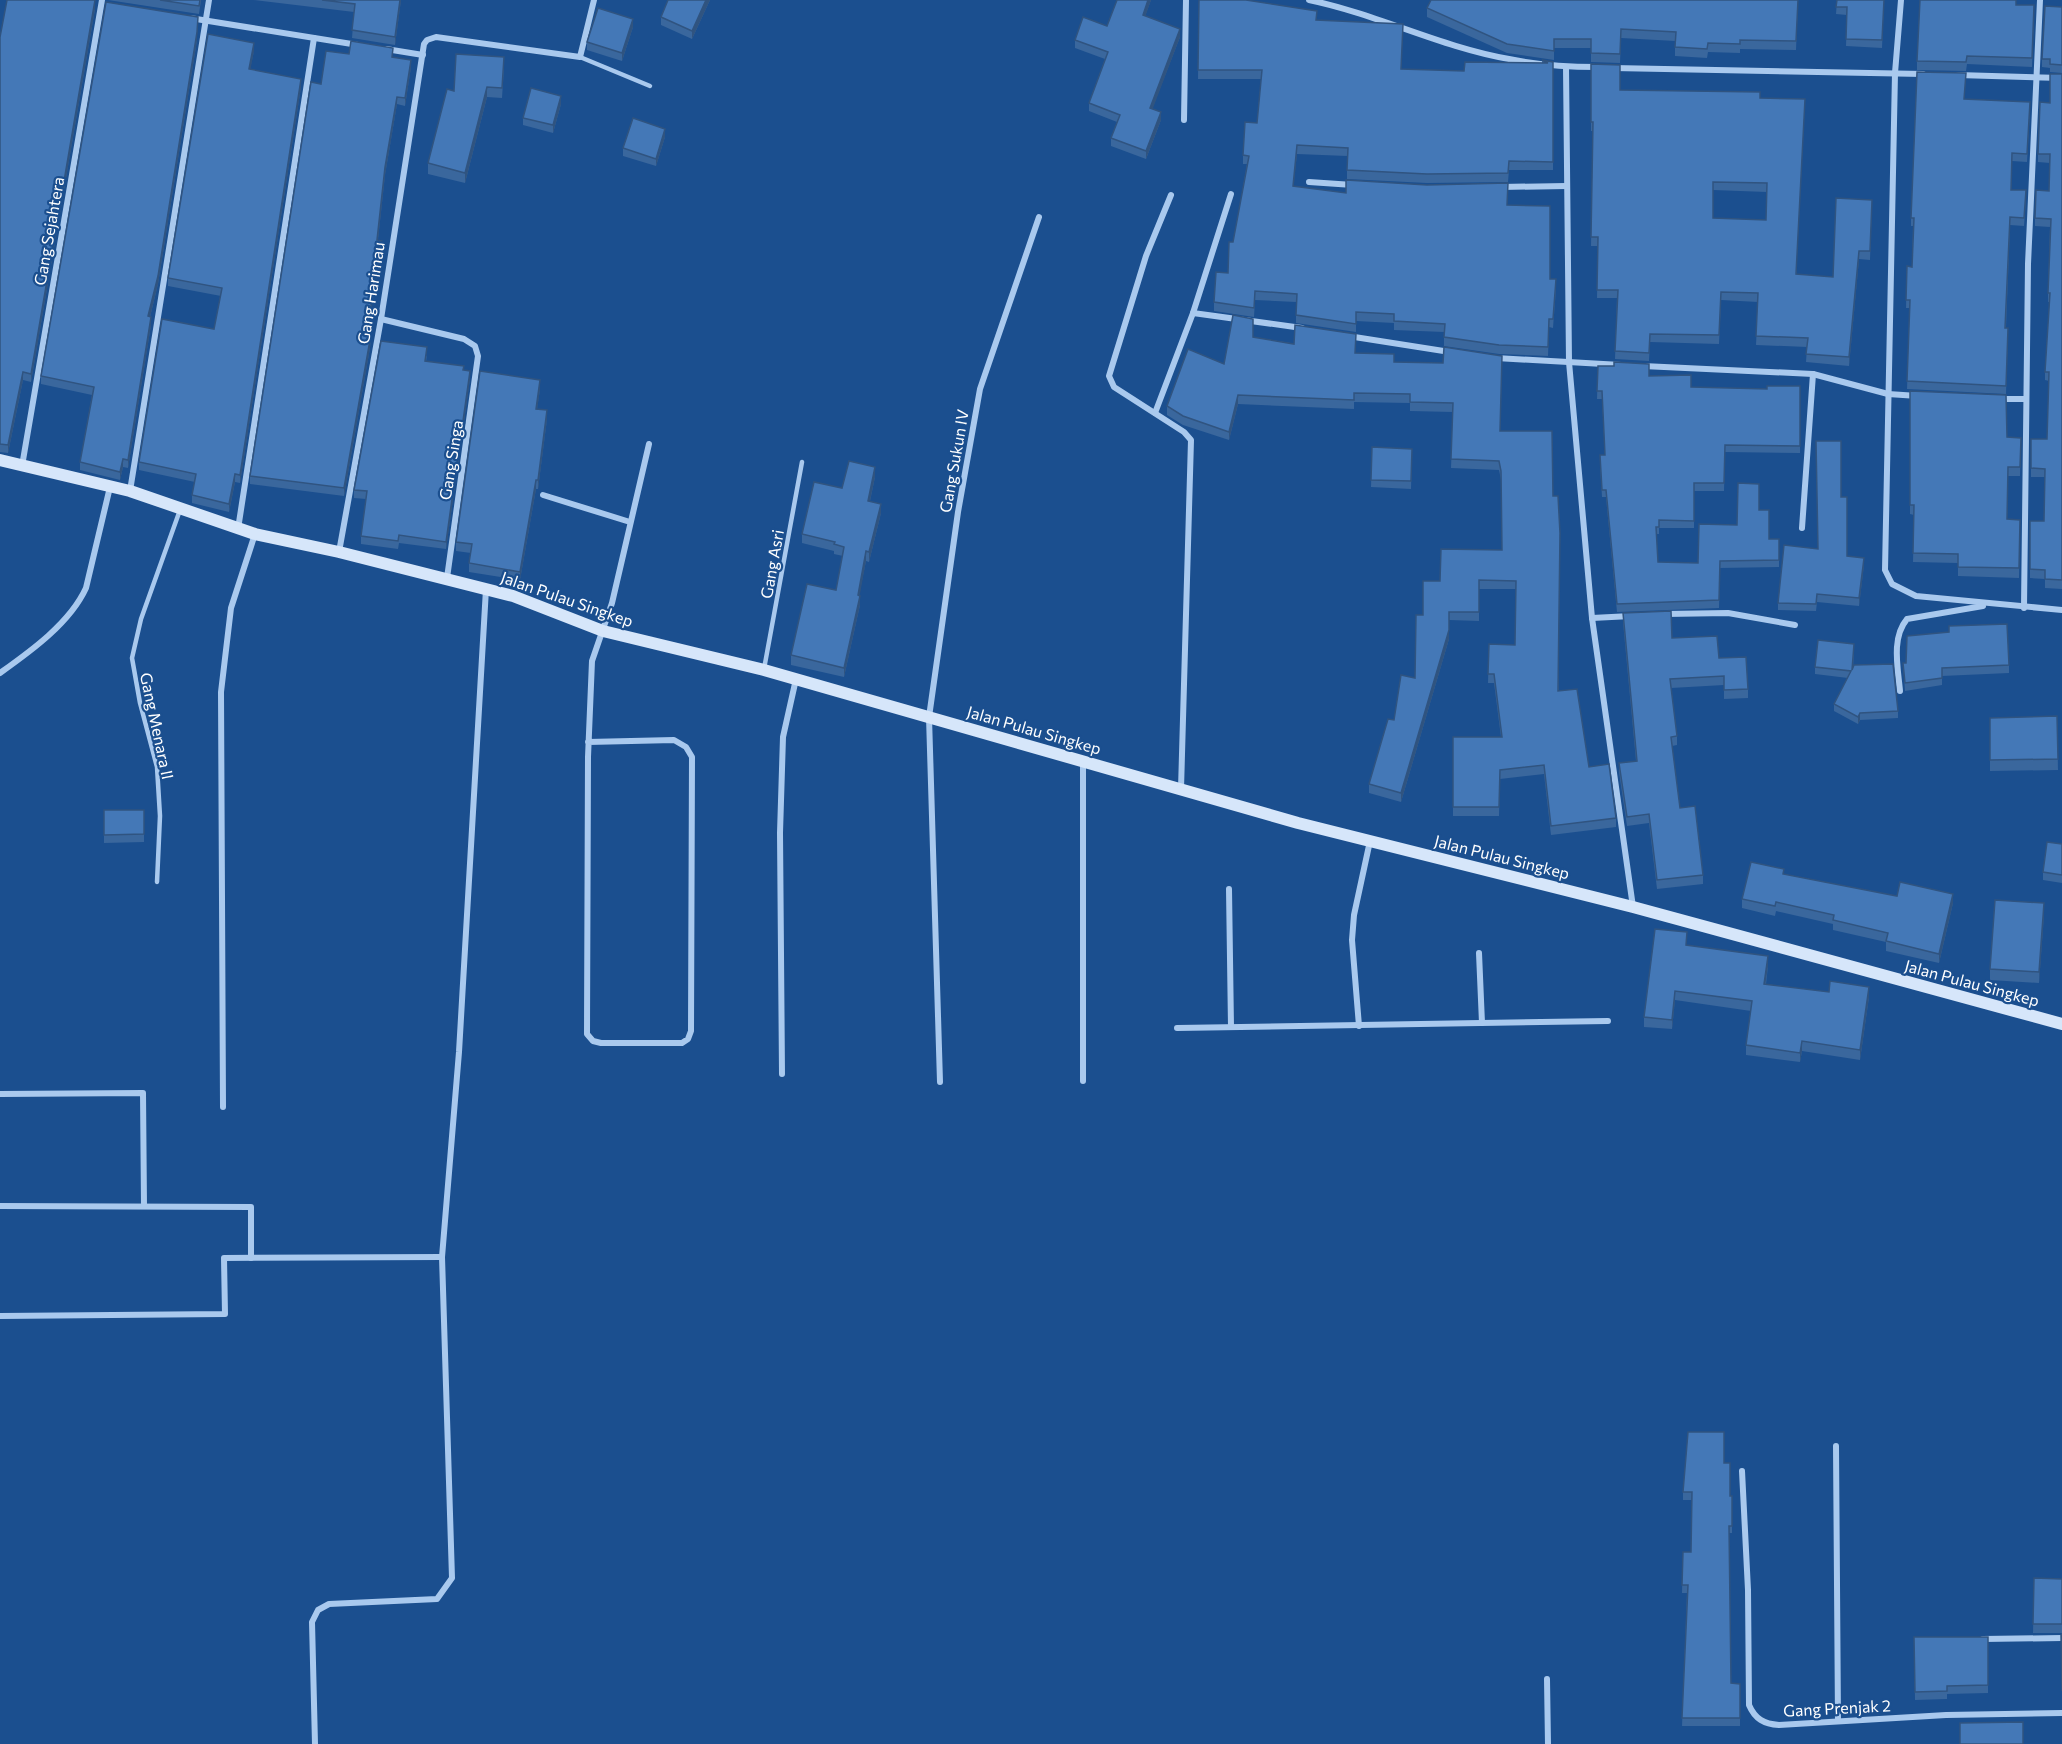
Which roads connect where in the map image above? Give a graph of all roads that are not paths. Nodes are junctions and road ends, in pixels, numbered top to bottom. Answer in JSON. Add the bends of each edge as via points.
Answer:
{"nodes":[{"id":1,"x":209,"y":0,"type":"edge"},
{"id":2,"x":594,"y":0,"type":"edge"},
{"id":3,"x":1186,"y":0,"type":"edge"},
{"id":4,"x":1309,"y":0,"type":"edge"},
{"id":5,"x":1901,"y":0,"type":"edge"},
{"id":6,"x":2040,"y":0,"type":"edge"},
{"id":7,"x":102,"y":2,"type":"edge"},
{"id":8,"x":93,"y":3,"type":"edge"},
{"id":9,"x":113,"y":6,"type":"edge"},
{"id":10,"x":183,"y":16,"type":"edge"},
{"id":11,"x":206,"y":20,"type":"junction"},
{"id":12,"x":314,"y":38,"type":"junction"},
{"id":13,"x":368,"y":46,"type":"edge"},
{"id":14,"x":379,"y":48,"type":"edge"},
{"id":15,"x":423,"y":55,"type":"junction"},
{"id":16,"x":580,"y":57,"type":"junction"},
{"id":17,"x":1566,"y":67,"type":"junction"},
{"id":18,"x":1895,"y":73,"type":"junction"},
{"id":19,"x":1930,"y":74,"type":"edge"},
{"id":20,"x":1954,"y":75,"type":"edge"},
{"id":21,"x":2036,"y":78,"type":"junction"},
{"id":22,"x":2062,"y":78,"type":"edge"},
{"id":23,"x":650,"y":86,"type":"dead end"},
{"id":24,"x":1184,"y":120,"type":"dead end"},
{"id":25,"x":1309,"y":182,"type":"dead end"},
{"id":26,"x":1356,"y":185,"type":"edge"},
{"id":27,"x":1566,"y":186,"type":"junction"},
{"id":28,"x":1497,"y":187,"type":"edge"},
{"id":29,"x":1231,"y":194,"type":"dead end"},
{"id":30,"x":1171,"y":195,"type":"dead end"},
{"id":31,"x":1039,"y":217,"type":"dead end"},
{"id":32,"x":1193,"y":313,"type":"junction"},
{"id":33,"x":381,"y":319,"type":"junction"},
{"id":34,"x":1306,"y":329,"type":"edge"},
{"id":35,"x":1340,"y":334,"type":"edge"},
{"id":36,"x":1453,"y":352,"type":"edge"},
{"id":37,"x":1486,"y":357,"type":"edge"},
{"id":38,"x":1569,"y":362,"type":"junction"},
{"id":39,"x":1627,"y":365,"type":"edge"},
{"id":40,"x":1639,"y":366,"type":"edge"},
{"id":41,"x":1813,"y":374,"type":"junction"},
{"id":42,"x":1888,"y":394,"type":"junction"},
{"id":43,"x":1923,"y":397,"type":"edge"},
{"id":44,"x":1992,"y":399,"type":"edge"},
{"id":45,"x":2026,"y":399,"type":"junction"},
{"id":46,"x":1155,"y":413,"type":"junction"},
{"id":47,"x":649,"y":444,"type":"dead end"},
{"id":48,"x":0,"y":460,"type":"edge"},
{"id":49,"x":802,"y":462,"type":"dead end"},
{"id":50,"x":22,"y":467,"type":"junction"},
{"id":51,"x":111,"y":487,"type":"junction"},
{"id":52,"x":130,"y":491,"type":"junction"},
{"id":53,"x":543,"y":495,"type":"dead end"},
{"id":54,"x":180,"y":510,"type":"junction"},
{"id":55,"x":630,"y":522,"type":"junction"},
{"id":56,"x":1802,"y":528,"type":"dead end"},
{"id":57,"x":238,"y":530,"type":"junction"},
{"id":58,"x":255,"y":534,"type":"junction"},
{"id":59,"x":339,"y":552,"type":"junction"},
{"id":60,"x":447,"y":578,"type":"junction"},
{"id":61,"x":486,"y":589,"type":"junction"},
{"id":62,"x":1993,"y":605,"type":"junction"},
{"id":63,"x":2024,"y":608,"type":"junction"},
{"id":64,"x":2062,"y":610,"type":"edge"},
{"id":65,"x":1659,"y":614,"type":"edge"},
{"id":66,"x":1636,"y":615,"type":"edge"},
{"id":67,"x":1592,"y":618,"type":"junction"},
{"id":68,"x":1795,"y":625,"type":"dead end"},
{"id":69,"x":603,"y":631,"type":"junction"},
{"id":70,"x":764,"y":670,"type":"junction"},
{"id":71,"x":0,"y":673,"type":"edge"},
{"id":72,"x":796,"y":680,"type":"junction"},
{"id":73,"x":1900,"y":691,"type":"dead end"},
{"id":74,"x":929,"y":717,"type":"junction"},
{"id":75,"x":588,"y":742,"type":"junction"},
{"id":76,"x":1083,"y":761,"type":"junction"},
{"id":77,"x":1181,"y":790,"type":"junction"},
{"id":78,"x":1370,"y":841,"type":"junction"},
{"id":79,"x":157,"y":882,"type":"dead end"},
{"id":80,"x":1229,"y":889,"type":"dead end"},
{"id":81,"x":1633,"y":907,"type":"junction"},
{"id":82,"x":1479,"y":953,"type":"dead end"},
{"id":83,"x":1608,"y":1021,"type":"dead end"},
{"id":84,"x":1482,"y":1023,"type":"junction"},
{"id":85,"x":2062,"y":1024,"type":"edge"},
{"id":86,"x":1359,"y":1026,"type":"junction"},
{"id":87,"x":1231,"y":1027,"type":"junction"},
{"id":88,"x":1177,"y":1028,"type":"dead end"},
{"id":89,"x":782,"y":1074,"type":"dead end"},
{"id":90,"x":1083,"y":1081,"type":"dead end"},
{"id":91,"x":940,"y":1082,"type":"dead end"},
{"id":92,"x":0,"y":1094,"type":"edge"},
{"id":93,"x":223,"y":1107,"type":"dead end"},
{"id":94,"x":0,"y":1206,"type":"edge"},
{"id":95,"x":144,"y":1206,"type":"junction"},
{"id":96,"x":442,"y":1257,"type":"junction"},
{"id":97,"x":251,"y":1258,"type":"junction"},
{"id":98,"x":0,"y":1316,"type":"edge"},
{"id":99,"x":1836,"y":1446,"type":"dead end"},
{"id":100,"x":1742,"y":1471,"type":"dead end"},
{"id":101,"x":2062,"y":1638,"type":"edge"},
{"id":102,"x":1983,"y":1639,"type":"edge"},
{"id":103,"x":1547,"y":1679,"type":"dead end"},
{"id":104,"x":2062,"y":1713,"type":"edge"},
{"id":105,"x":1838,"y":1721,"type":"junction"},
{"id":106,"x":315,"y":1744,"type":"edge"},
{"id":107,"x":1548,"y":1744,"type":"edge"}],
"edges":[{"from":1,"to":11,"type":"street"},
{"from":2,"to":16,"type":"street"},
{"from":3,"to":24,"type":"street"},
{"from":4,"to":17,"type":"street","via":[[1478,52]]},
{"from":5,"to":18,"type":"street"},
{"from":6,"to":21,"type":"street"},
{"from":7,"to":8,"type":"street"},
{"from":7,"to":9,"type":"street"},
{"from":7,"to":50,"type":"street","name":"Gang Sejahtera"},
{"from":10,"to":11,"type":"street"},
{"from":11,"to":12,"type":"street"},
{"from":11,"to":52,"type":"street"},
{"from":12,"to":13,"type":"street"},
{"from":12,"to":57,"type":"street"},
{"from":14,"to":15,"type":"street"},
{"from":15,"to":16,"type":"street","name":"Gang Harimau","via":[[427,40],[436,37]]},
{"from":15,"to":33,"type":"street","name":"Gang Harimau"},
{"from":16,"to":23,"type":"lane"},
{"from":17,"to":18,"type":"street"},
{"from":17,"to":27,"type":"street"},
{"from":18,"to":19,"type":"street"},
{"from":18,"to":42,"type":"street"},
{"from":20,"to":21,"type":"street"},
{"from":21,"to":22,"type":"street"},
{"from":21,"to":45,"type":"street"},
{"from":25,"to":26,"type":"street"},
{"from":27,"to":28,"type":"street"},
{"from":27,"to":38,"type":"street"},
{"from":29,"to":32,"type":"street"},
{"from":30,"to":46,"type":"street","via":[[1146,256],[1109,370],[1114,387]]},
{"from":31,"to":74,"type":"street","name":"Gang Sukun IV","via":[[980,389]]},
{"from":32,"to":34,"type":"street"},
{"from":32,"to":46,"type":"street"},
{"from":33,"to":59,"type":"street","name":"Gang Harimau"},
{"from":33,"to":60,"type":"street","name":"Gang Singa","via":[[464,339],[475,346],[478,370]]},
{"from":35,"to":36,"type":"street"},
{"from":37,"to":38,"type":"street"},
{"from":38,"to":39,"type":"street"},
{"from":38,"to":67,"type":"street"},
{"from":40,"to":41,"type":"street"},
{"from":41,"to":42,"type":"street"},
{"from":41,"to":56,"type":"street"},
{"from":42,"to":43,"type":"street"},
{"from":42,"to":62,"type":"street","via":[[1884,555],[1888,578],[1901,591],[1916,596]]},
{"from":44,"to":45,"type":"street"},
{"from":45,"to":63,"type":"street"},
{"from":46,"to":77,"type":"street","via":[[1188,435],[1191,444]]},
{"from":47,"to":55,"type":"street"},
{"from":48,"to":50,"type":"street","name":"Jalan Pulau Singkep"},
{"from":49,"to":70,"type":"lane","name":"Gang Asri"},
{"from":50,"to":51,"type":"street","name":"Jalan Pulau Singkep"},
{"from":51,"to":52,"type":"street","name":"Jalan Pulau Singkep"},
{"from":51,"to":71,"type":"street","via":[[79,603]]},
{"from":52,"to":54,"type":"street","name":"Jalan Pulau Singkep"},
{"from":53,"to":55,"type":"street"},
{"from":54,"to":57,"type":"street","name":"Jalan Pulau Singkep"},
{"from":54,"to":79,"type":"lane","name":"Gang Menara II","via":[[141,619],[132,658],[157,767]]},
{"from":55,"to":69,"type":"street"},
{"from":57,"to":58,"type":"street","name":"Jalan Pulau Singkep"},
{"from":58,"to":59,"type":"street","name":"Jalan Pulau Singkep"},
{"from":58,"to":93,"type":"street","via":[[231,608],[221,692]]},
{"from":59,"to":60,"type":"street","name":"Jalan Pulau Singkep"},
{"from":60,"to":61,"type":"street","name":"Jalan Pulau Singkep"},
{"from":61,"to":69,"type":"street","name":"Jalan Pulau Singkep"},
{"from":61,"to":96,"type":"street","via":[[459,1052]]},
{"from":62,"to":63,"type":"street"},
{"from":62,"to":73,"type":"street","via":[[1907,620],[1900,627],[1897,643]]},
{"from":63,"to":64,"type":"street"},
{"from":65,"to":68,"type":"street","via":[[1728,613]]},
{"from":66,"to":67,"type":"street"},
{"from":67,"to":81,"type":"street"},
{"from":69,"to":70,"type":"street","name":"Jalan Pulau Singkep"},
{"from":69,"to":75,"type":"street","via":[[592,661]]},
{"from":70,"to":72,"type":"street","name":"Jalan Pulau Singkep"},
{"from":72,"to":74,"type":"street","name":"Jalan Pulau Singkep"},
{"from":72,"to":89,"type":"street","via":[[783,737]]},
{"from":74,"to":76,"type":"street","name":"Jalan Pulau Singkep"},
{"from":74,"to":91,"type":"street","name":"Gang Sukun IV"},
{"from":75,"to":75,"type":"street","via":[[587,1034],[601,1043],[682,1043],[691,1031],[692,758],[686,747],[674,740]]},
{"from":76,"to":77,"type":"street","name":"Jalan Pulau Singkep"},
{"from":76,"to":90,"type":"street"},
{"from":77,"to":78,"type":"street","name":"Jalan Pulau Singkep"},
{"from":78,"to":81,"type":"street","name":"Jalan Pulau Singkep"},
{"from":78,"to":86,"type":"street","via":[[1352,940]]},
{"from":80,"to":87,"type":"street"},
{"from":81,"to":85,"type":"street","name":"Jalan Pulau Singkep"},
{"from":82,"to":84,"type":"street"},
{"from":83,"to":84,"type":"street"},
{"from":84,"to":86,"type":"street"},
{"from":86,"to":87,"type":"street"},
{"from":87,"to":88,"type":"street"},
{"from":92,"to":95,"type":"street","via":[[143,1093]]},
{"from":94,"to":95,"type":"street"},
{"from":95,"to":97,"type":"street","via":[[251,1207]]},
{"from":96,"to":97,"type":"street"},
{"from":96,"to":106,"type":"street","via":[[452,1578],[437,1599],[329,1604],[318,1610],[312,1622]]},
{"from":97,"to":98,"type":"street","via":[[225,1258],[225,1314]]},
{"from":99,"to":105,"type":"street"},
{"from":100,"to":105,"type":"street","name":"Gang Prenjak 2","via":[[1749,1705],[1756,1717],[1767,1724]]},
{"from":101,"to":102,"type":"street"},
{"from":103,"to":107,"type":"street"},
{"from":104,"to":105,"type":"street","name":"Gang Prenjak 2"}]}
